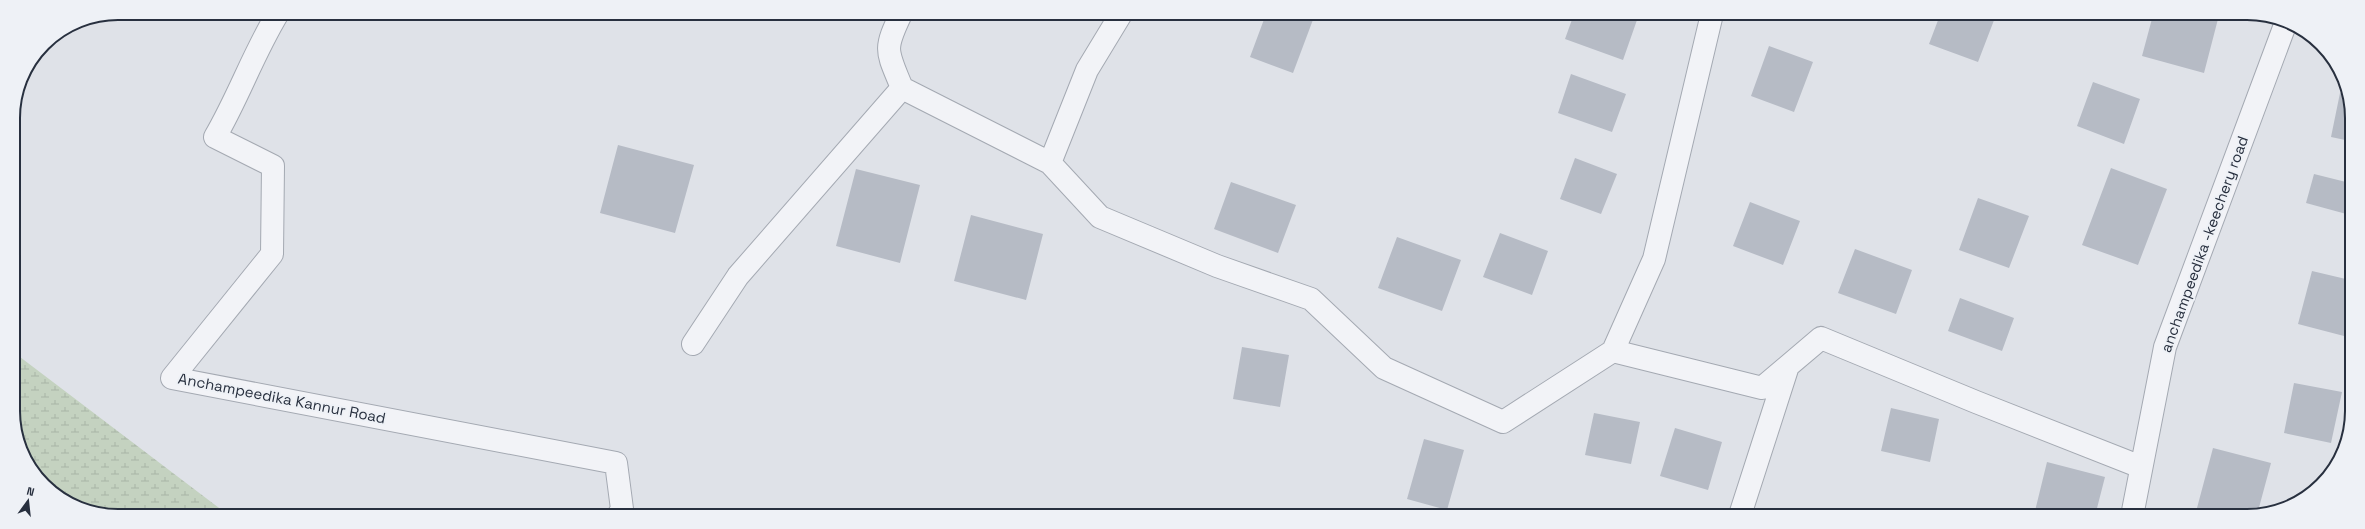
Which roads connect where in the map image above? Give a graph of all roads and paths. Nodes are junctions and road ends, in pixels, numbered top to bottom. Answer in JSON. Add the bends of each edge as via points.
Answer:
{"nodes":[{"id":1,"x":274,"y":20,"type":"edge"},
{"id":2,"x":898,"y":20,"type":"edge"},
{"id":3,"x":1117,"y":20,"type":"edge"},
{"id":4,"x":1711,"y":20,"type":"edge"},
{"id":5,"x":2284,"y":27,"type":"edge"},
{"id":6,"x":902,"y":88,"type":"junction"},
{"id":7,"x":1050,"y":163,"type":"junction"},
{"id":8,"x":693,"y":344,"type":"dead end"},
{"id":9,"x":1613,"y":351,"type":"junction"},
{"id":10,"x":1788,"y":366,"type":"junction"},
{"id":11,"x":2141,"y":467,"type":"junction"},
{"id":12,"x":623,"y":509,"type":"edge"},
{"id":13,"x":1742,"y":509,"type":"edge"},
{"id":14,"x":2133,"y":509,"type":"edge"}],
"edges":[{"from":1,"to":12,"type":"street","name":"Anchampeedika Kannur Road","via":[[259,45],[216,137],[273,166],[272,254],[172,378],[616,463]]},
{"from":2,"to":6,"type":"street","via":[[891,34],[887,52]]},
{"from":3,"to":7,"type":"street","via":[[1087,70]]},
{"from":4,"to":9,"type":"street","via":[[1654,259]]},
{"from":5,"to":11,"type":"street","name":"anchampeedika -keechery road","via":[[2165,347]]},
{"from":6,"to":7,"type":"street"},
{"from":6,"to":8,"type":"street","via":[[738,276]]},
{"from":7,"to":9,"type":"street","via":[[1100,216],[1217,266],[1312,299],[1384,368],[1503,422]]},
{"from":9,"to":10,"type":"street","via":[[1762,388]]},
{"from":10,"to":11,"type":"street","via":[[1821,338]]},
{"from":10,"to":13,"type":"street"},
{"from":11,"to":14,"type":"street","name":"anchampeedika -keechery road"}]}
